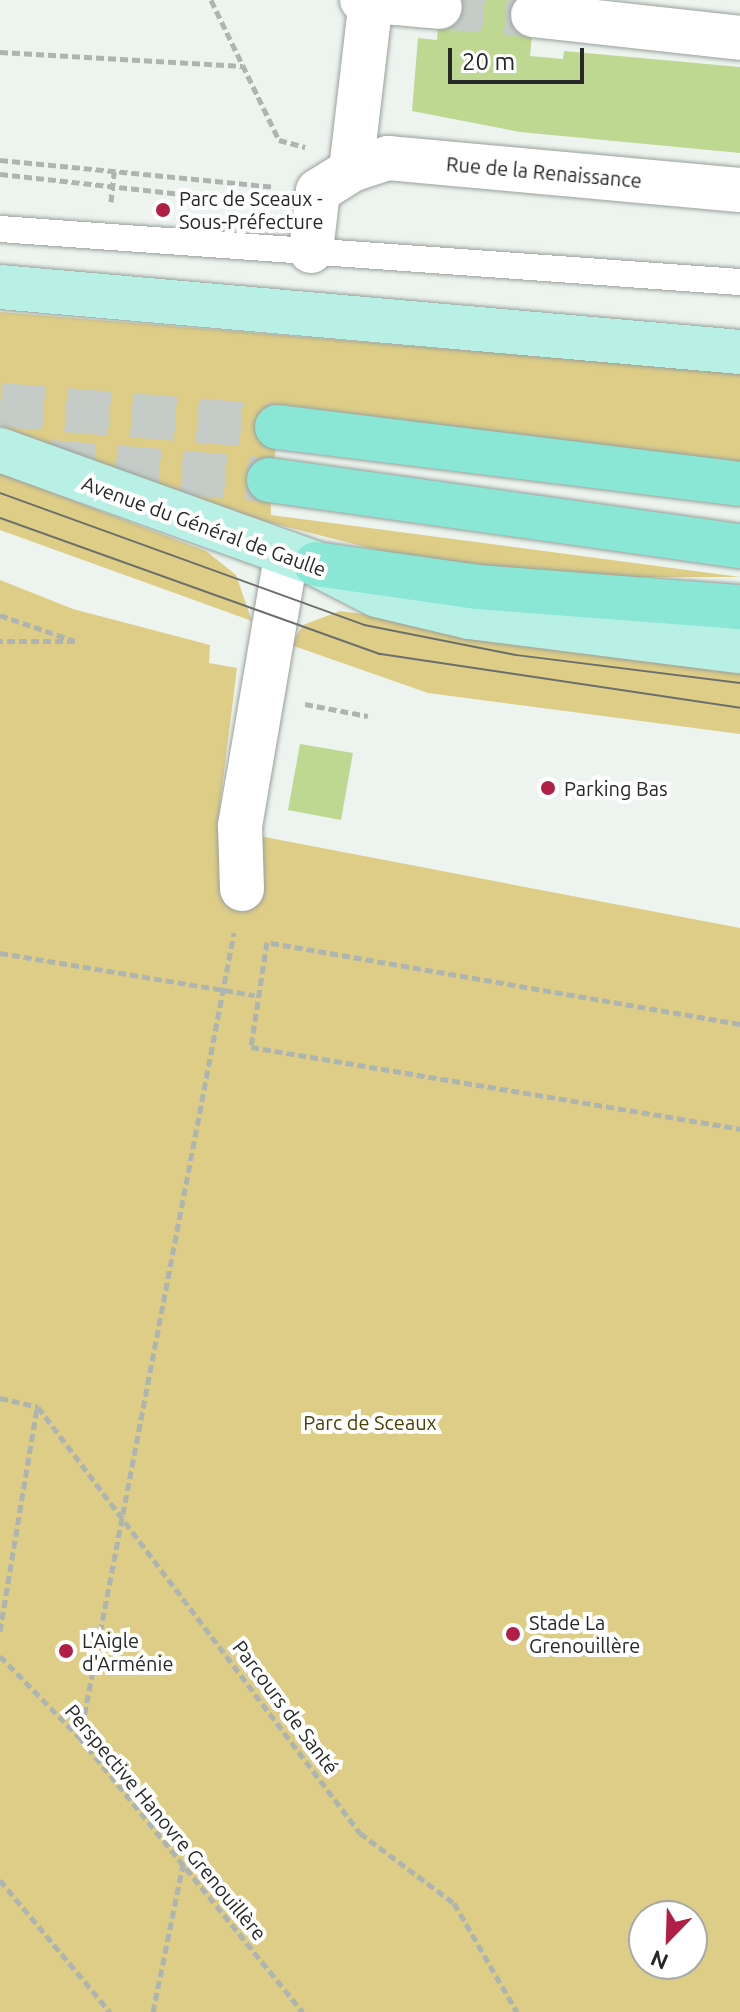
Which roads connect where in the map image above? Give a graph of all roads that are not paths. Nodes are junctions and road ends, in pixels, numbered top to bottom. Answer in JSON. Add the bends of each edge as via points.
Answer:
{"nodes":[{"id":1,"x":366,"y":1,"type":"edge"},
{"id":2,"x":440,"y":7,"type":"dead end"},
{"id":3,"x":533,"y":15,"type":"tunnel mouth"},
{"id":4,"x":740,"y":38,"type":"edge"},
{"id":5,"x":328,"y":182,"type":"junction"},
{"id":6,"x":740,"y":190,"type":"edge"},
{"id":7,"x":0,"y":229,"type":"edge"},
{"id":8,"x":311,"y":251,"type":"junction"},
{"id":9,"x":740,"y":282,"type":"edge"},
{"id":10,"x":0,"y":287,"type":"edge"},
{"id":11,"x":740,"y":352,"type":"edge"},
{"id":12,"x":277,"y":427,"type":"tunnel mouth"},
{"id":13,"x":0,"y":450,"type":"edge"},
{"id":14,"x":269,"y":480,"type":"tunnel mouth"},
{"id":15,"x":740,"y":484,"type":"edge"},
{"id":16,"x":740,"y":546,"type":"edge"},
{"id":17,"x":301,"y":560,"type":"junction"},
{"id":18,"x":740,"y":607,"type":"edge"},
{"id":19,"x":740,"y":651,"type":"edge"},
{"id":20,"x":242,"y":889,"type":"road end"}],
"edges":[{"from":1,"to":2,"type":"street"},
{"from":1,"to":5,"type":"street"},
{"from":3,"to":4,"type":"street"},
{"from":5,"to":6,"type":"street","name":"Rue de la Renaissance","via":[[388,158]]},
{"from":5,"to":8,"type":"street"},
{"from":7,"to":8,"type":"lane"},
{"from":8,"to":9,"type":"lane"},
{"from":10,"to":11,"type":"main road"},
{"from":12,"to":15,"type":"highway"},
{"from":13,"to":17,"type":"main road","name":"Avenue du Général de Gaulle"},
{"from":14,"to":16,"type":"highway"},
{"from":17,"to":18,"type":"highway","via":[[478,587]]},
{"from":17,"to":19,"type":"main road","name":"Avenue du Général de Gaulle","via":[[377,595],[469,617]]},
{"from":17,"to":20,"type":"street","via":[[261,695],[240,826]]}]}
